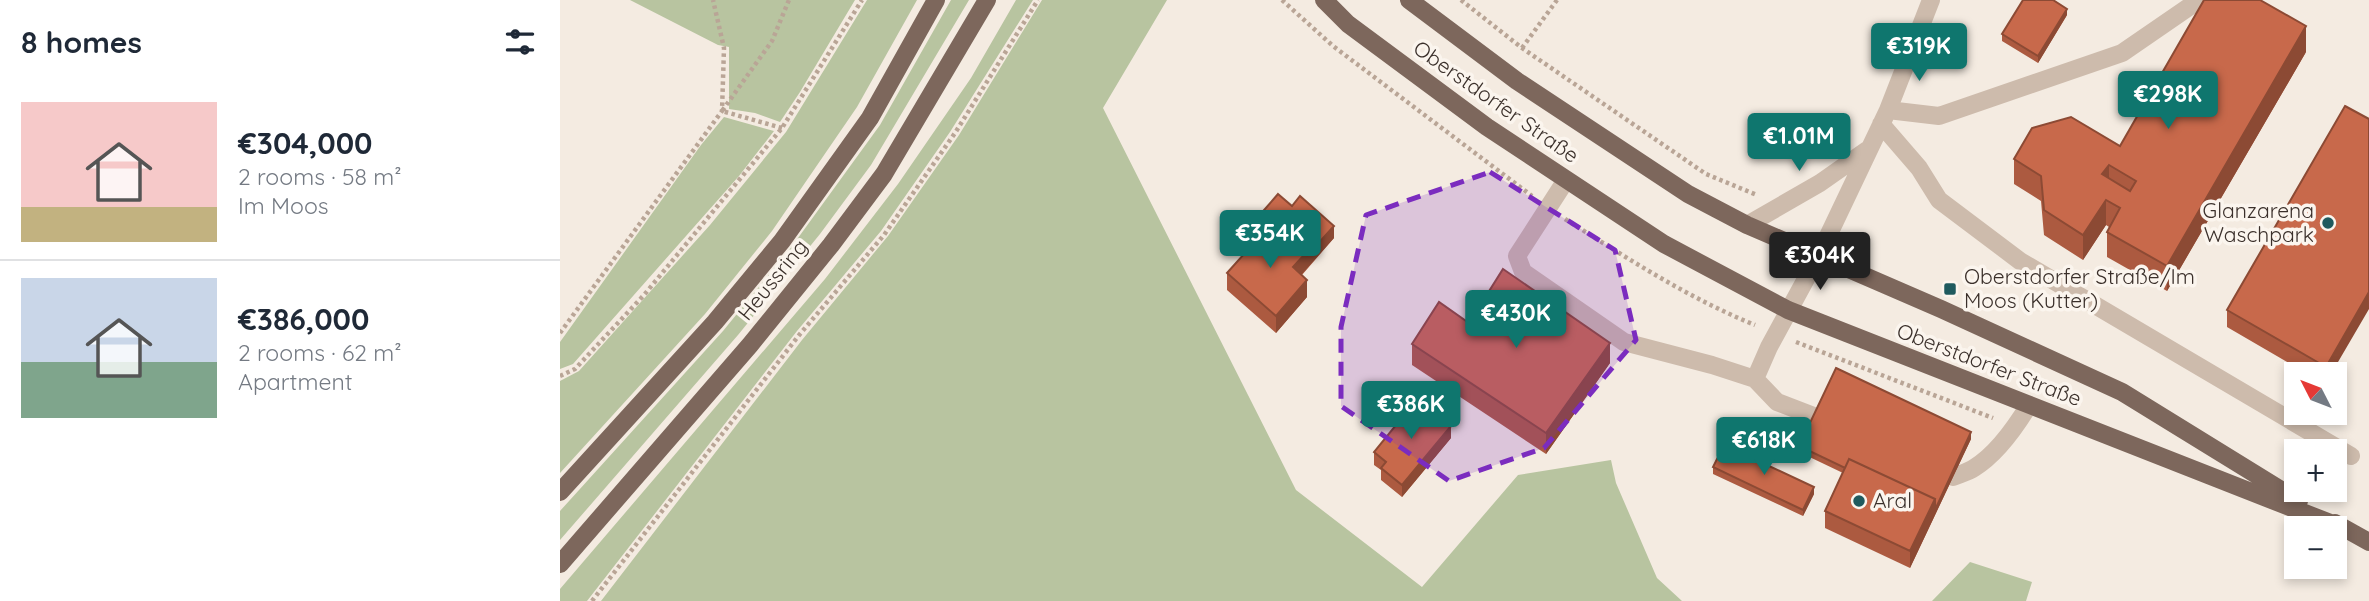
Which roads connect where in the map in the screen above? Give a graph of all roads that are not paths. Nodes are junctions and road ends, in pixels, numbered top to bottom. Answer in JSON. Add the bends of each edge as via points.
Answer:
{"nodes":[{"id":1,"x":936,"y":0,"type":"edge"},
{"id":2,"x":987,"y":0,"type":"edge"},
{"id":3,"x":1324,"y":0,"type":"edge"},
{"id":4,"x":1409,"y":0,"type":"edge"},
{"id":5,"x":1931,"y":0,"type":"edge"},
{"id":6,"x":2199,"y":0,"type":"edge"},
{"id":7,"x":1885,"y":117,"type":"junction"},
{"id":8,"x":1869,"y":148,"type":"junction"},
{"id":9,"x":1566,"y":180,"type":"junction"},
{"id":10,"x":1746,"y":225,"type":"junction"},
{"id":11,"x":1819,"y":255,"type":"junction"},
{"id":12,"x":1788,"y":310,"type":"junction"},
{"id":13,"x":1755,"y":379,"type":"junction"},
{"id":14,"x":2029,"y":405,"type":"junction"},
{"id":15,"x":1816,"y":417,"type":"edge"},
{"id":16,"x":2351,"y":456,"type":"dead end"},
{"id":17,"x":1953,"y":477,"type":"edge"},
{"id":18,"x":560,"y":492,"type":"edge"},
{"id":19,"x":2312,"y":516,"type":"edge"},
{"id":20,"x":2324,"y":516,"type":"edge"},
{"id":21,"x":2347,"y":530,"type":"edge"},
{"id":22,"x":2369,"y":542,"type":"edge"},
{"id":23,"x":560,"y":564,"type":"edge"}],
"edges":[{"from":1,"to":18,"type":"main road","name":"Heussring","via":[[870,118],[782,241]]},
{"from":2,"to":23,"type":"main road","name":"Heussring","via":[[884,174],[831,245]]},
{"from":3,"to":9,"type":"main road","name":"Oberstdorfer Straße","via":[[1348,24],[1446,97]]},
{"from":4,"to":10,"type":"main road","name":"Oberstdorfer Straße","via":[[1585,127],[1688,194]]},
{"from":5,"to":7,"type":"street"},
{"from":6,"to":7,"type":"street","via":[[2122,53],[1939,116]]},
{"from":7,"to":8,"type":"street"},
{"from":7,"to":16,"type":"street","via":[[1939,200],[2020,261]]},
{"from":8,"to":10,"type":"street","via":[[1820,183]]},
{"from":8,"to":11,"type":"street"},
{"from":9,"to":12,"type":"main road","name":"Oberstdorfer Straße","via":[[1664,244]]},
{"from":9,"to":13,"type":"street","via":[[1517,256],[1523,272],[1625,342]]},
{"from":10,"to":11,"type":"main road","name":"Oberstdorfer Straße"},
{"from":11,"to":12,"type":"street"},
{"from":11,"to":20,"type":"main road","name":"Oberstdorfer Straße","via":[[2122,392]]},
{"from":12,"to":13,"type":"street"},
{"from":12,"to":14,"type":"main road","name":"Oberstdorfer Straße"},
{"from":13,"to":15,"type":"street","via":[[1777,402]]},
{"from":14,"to":17,"type":"street","via":[[1993,453]]},
{"from":14,"to":19,"type":"main road","name":"Oberstdorfer Straße"},
{"from":21,"to":22,"type":"main road","name":"Oberstdorfer Straße"}]}
